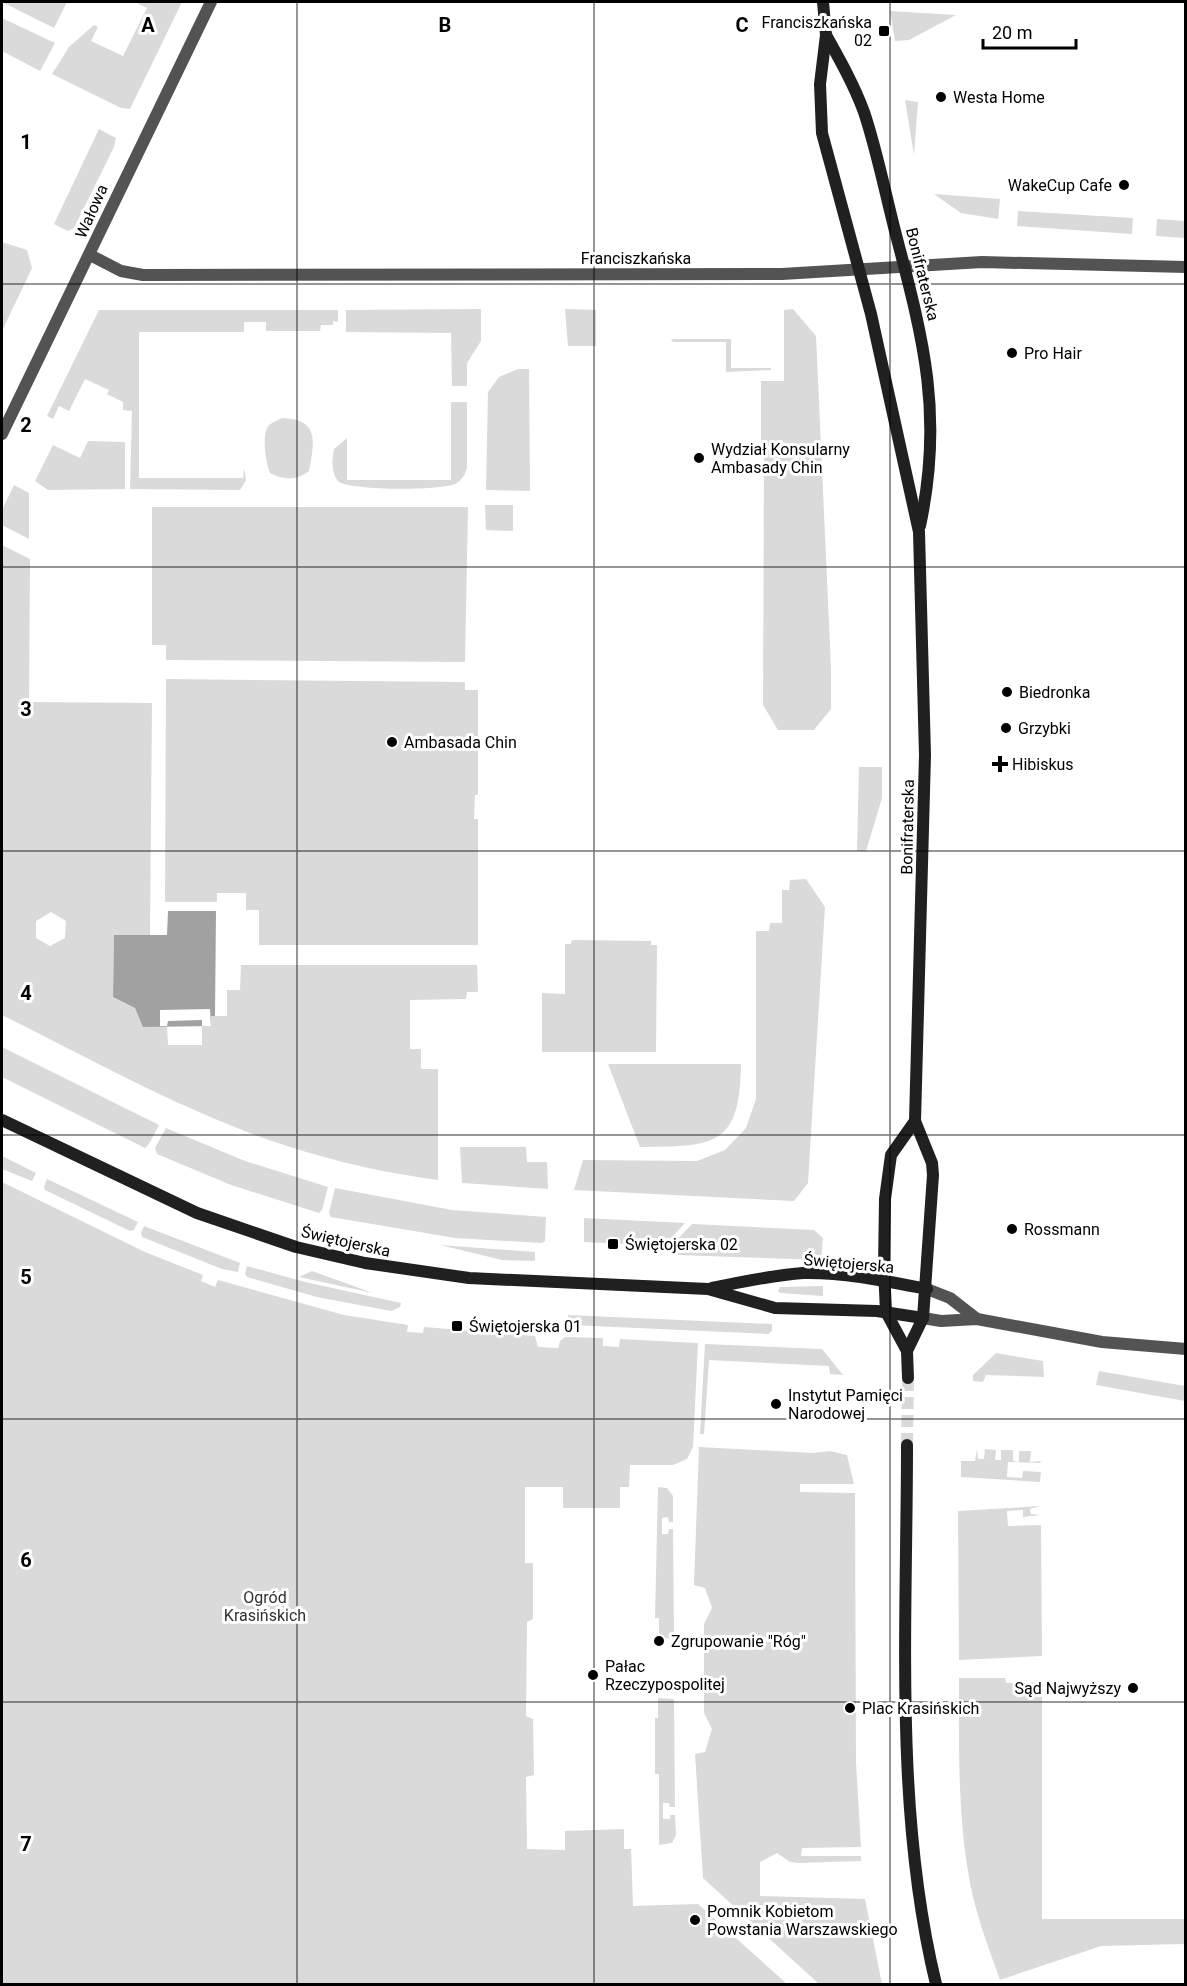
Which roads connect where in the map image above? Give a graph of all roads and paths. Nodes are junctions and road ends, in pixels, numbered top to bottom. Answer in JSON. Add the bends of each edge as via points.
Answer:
{"nodes":[{"id":1,"x":211,"y":2,"type":"edge"},
{"id":2,"x":823,"y":2,"type":"edge"},
{"id":3,"x":826,"y":35,"type":"junction"},
{"id":4,"x":90,"y":255,"type":"junction"},
{"id":5,"x":904,"y":267,"type":"junction"},
{"id":6,"x":1185,"y":267,"type":"edge"},
{"id":7,"x":860,"y":271,"type":"junction"},
{"id":8,"x":2,"y":434,"type":"edge"},
{"id":9,"x":919,"y":532,"type":"junction"},
{"id":10,"x":2,"y":1120,"type":"edge"},
{"id":11,"x":915,"y":1121,"type":"junction"},
{"id":12,"x":884,"y":1281,"type":"junction"},
{"id":13,"x":708,"y":1289,"type":"junction"},
{"id":14,"x":927,"y":1289,"type":"junction"},
{"id":15,"x":886,"y":1312,"type":"junction"},
{"id":16,"x":923,"y":1318,"type":"junction"},
{"id":17,"x":977,"y":1319,"type":"junction"},
{"id":18,"x":1185,"y":1349,"type":"edge"},
{"id":19,"x":907,"y":1351,"type":"junction"},
{"id":20,"x":908,"y":1378,"type":"tunnel mouth"},
{"id":21,"x":907,"y":1445,"type":"tunnel mouth"},
{"id":22,"x":936,"y":1984,"type":"edge"}],
"edges":[{"from":1,"to":4,"type":"street","name":"Wałowa"},
{"from":2,"to":3,"type":"street","name":"Bonifraterska"},
{"from":3,"to":5,"type":"street","name":"Bonifraterska","via":[[864,114]]},
{"from":3,"to":7,"type":"street","name":"Bonifraterska","via":[[820,84],[822,133]]},
{"from":4,"to":7,"type":"street","name":"Franciszkańska","via":[[121,271],[143,275]]},
{"from":4,"to":8,"type":"street","name":"Wałowa"},
{"from":5,"to":6,"type":"street","name":"Franciszkańska","via":[[982,262]]},
{"from":5,"to":7,"type":"street","name":"Franciszkańska"},
{"from":5,"to":9,"type":"street","name":"Bonifraterska","via":[[932,410],[930,473]]},
{"from":7,"to":9,"type":"street","name":"Bonifraterska"},
{"from":9,"to":11,"type":"street","name":"Bonifraterska","via":[[925,755]]},
{"from":10,"to":13,"type":"street","name":"Świętojerska","via":[[196,1213],[330,1256],[469,1278]]},
{"from":11,"to":12,"type":"street","via":[[891,1155],[888,1168]]},
{"from":11,"to":14,"type":"street","name":"Bonifraterska","via":[[933,1175]]},
{"from":12,"to":13,"type":"street","name":"Świętojerska","via":[[805,1273]]},
{"from":12,"to":14,"type":"street","name":"Świętojerska"},
{"from":12,"to":15,"type":"street"},
{"from":13,"to":15,"type":"street","name":"Świętojerska","via":[[775,1308]]},
{"from":14,"to":16,"type":"street","name":"Bonifraterska"},
{"from":14,"to":17,"type":"street","name":"Świętojerska","via":[[951,1298]]},
{"from":15,"to":16,"type":"street","name":"Świętojerska"},
{"from":15,"to":19,"type":"street"},
{"from":16,"to":17,"type":"street","name":"Świętojerska"},
{"from":16,"to":19,"type":"street"},
{"from":17,"to":18,"type":"street","name":"Świętojerska","via":[[1102,1342]]},
{"from":19,"to":20,"type":"street"},
{"from":21,"to":22,"type":"street","via":[[911,1834],[917,1889]]}]}
